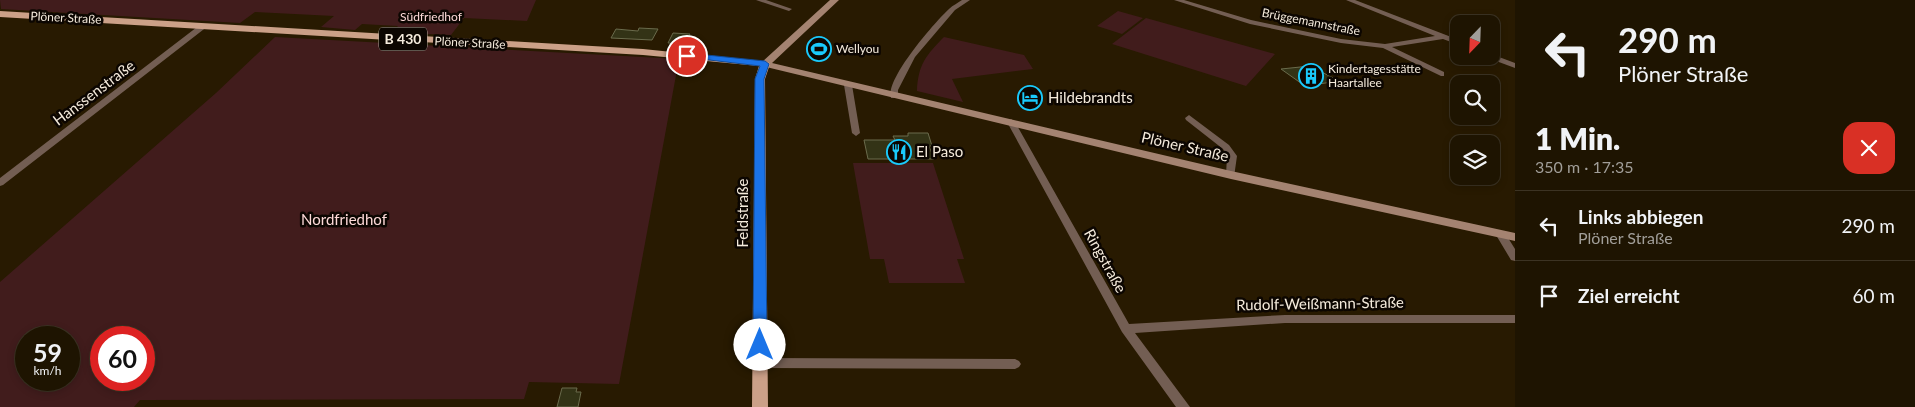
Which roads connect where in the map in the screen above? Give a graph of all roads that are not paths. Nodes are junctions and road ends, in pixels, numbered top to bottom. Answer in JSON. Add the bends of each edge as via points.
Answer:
{"nodes":[{"id":1,"x":759,"y":0,"type":"edge"},
{"id":2,"x":824,"y":0,"type":"edge"},
{"id":3,"x":835,"y":0,"type":"edge"},
{"id":4,"x":967,"y":0,"type":"edge"},
{"id":5,"x":1176,"y":0,"type":"edge"},
{"id":6,"x":1349,"y":0,"type":"edge"},
{"id":7,"x":789,"y":9,"type":"dead end"},
{"id":8,"x":0,"y":14,"type":"edge"},
{"id":9,"x":204,"y":26,"type":"junction"},
{"id":10,"x":1443,"y":37,"type":"junction"},
{"id":11,"x":1450,"y":40,"type":"edge"},
{"id":12,"x":1385,"y":46,"type":"junction"},
{"id":13,"x":1500,"y":60,"type":"edge"},
{"id":14,"x":765,"y":64,"type":"junction"},
{"id":15,"x":1515,"y":66,"type":"edge"},
{"id":16,"x":1441,"y":74,"type":"dead end"},
{"id":17,"x":848,"y":85,"type":"junction"},
{"id":18,"x":894,"y":96,"type":"junction"},
{"id":19,"x":1189,"y":118,"type":"dead end"},
{"id":20,"x":1011,"y":122,"type":"junction"},
{"id":21,"x":856,"y":133,"type":"dead end"},
{"id":22,"x":1231,"y":174,"type":"junction"},
{"id":23,"x":0,"y":183,"type":"edge"},
{"id":24,"x":1501,"y":235,"type":"junction"},
{"id":25,"x":1515,"y":237,"type":"edge"},
{"id":26,"x":1515,"y":257,"type":"edge"},
{"id":27,"x":1515,"y":319,"type":"edge"},
{"id":28,"x":1126,"y":329,"type":"junction"},
{"id":29,"x":760,"y":363,"type":"junction"},
{"id":30,"x":1014,"y":364,"type":"dead end"},
{"id":31,"x":760,"y":407,"type":"edge"},
{"id":32,"x":1183,"y":407,"type":"edge"}],
"edges":[{"from":1,"to":7,"type":"street"},
{"from":2,"to":14,"type":"main road","via":[[771,49]]},
{"from":3,"to":14,"type":"main road"},
{"from":4,"to":18,"type":"street","via":[[953,9],[912,56]]},
{"from":5,"to":12,"type":"street","name":"Brüggemannstraße","via":[[1297,33]]},
{"from":6,"to":10,"type":"street"},
{"from":8,"to":9,"type":"main road","name":"Plöner Straße","number":"B 430"},
{"from":9,"to":14,"type":"main road","name":"Plöner Straße","number":"B 430","via":[[643,52]]},
{"from":9,"to":23,"type":"street","name":"Hanssenstraße"},
{"from":10,"to":11,"type":"street"},
{"from":10,"to":12,"type":"street","name":"Brüggemannstraße"},
{"from":12,"to":16,"type":"street"},
{"from":13,"to":15,"type":"street"},
{"from":14,"to":17,"type":"main road","name":"Plöner Straße"},
{"from":14,"to":29,"type":"main road","name":"Feldstraße","via":[[760,79]]},
{"from":17,"to":18,"type":"main road","name":"Plöner Straße"},
{"from":17,"to":21,"type":"street"},
{"from":18,"to":20,"type":"main road","name":"Plöner Straße"},
{"from":19,"to":22,"type":"street","via":[[1226,147],[1232,156]]},
{"from":20,"to":22,"type":"main road","name":"Plöner Straße"},
{"from":20,"to":28,"type":"street","name":"Ringstraße"},
{"from":22,"to":24,"type":"main road","name":"Plöner Straße"},
{"from":24,"to":25,"type":"main road","name":"Plöner Straße"},
{"from":24,"to":26,"type":"street"},
{"from":27,"to":28,"type":"street","name":"Rudolf-Weißmann-Straße","via":[[1285,319]]},
{"from":28,"to":32,"type":"street","name":"Ringstraße"},
{"from":29,"to":30,"type":"street"},
{"from":29,"to":31,"type":"main road","name":"Feldstraße"}]}
